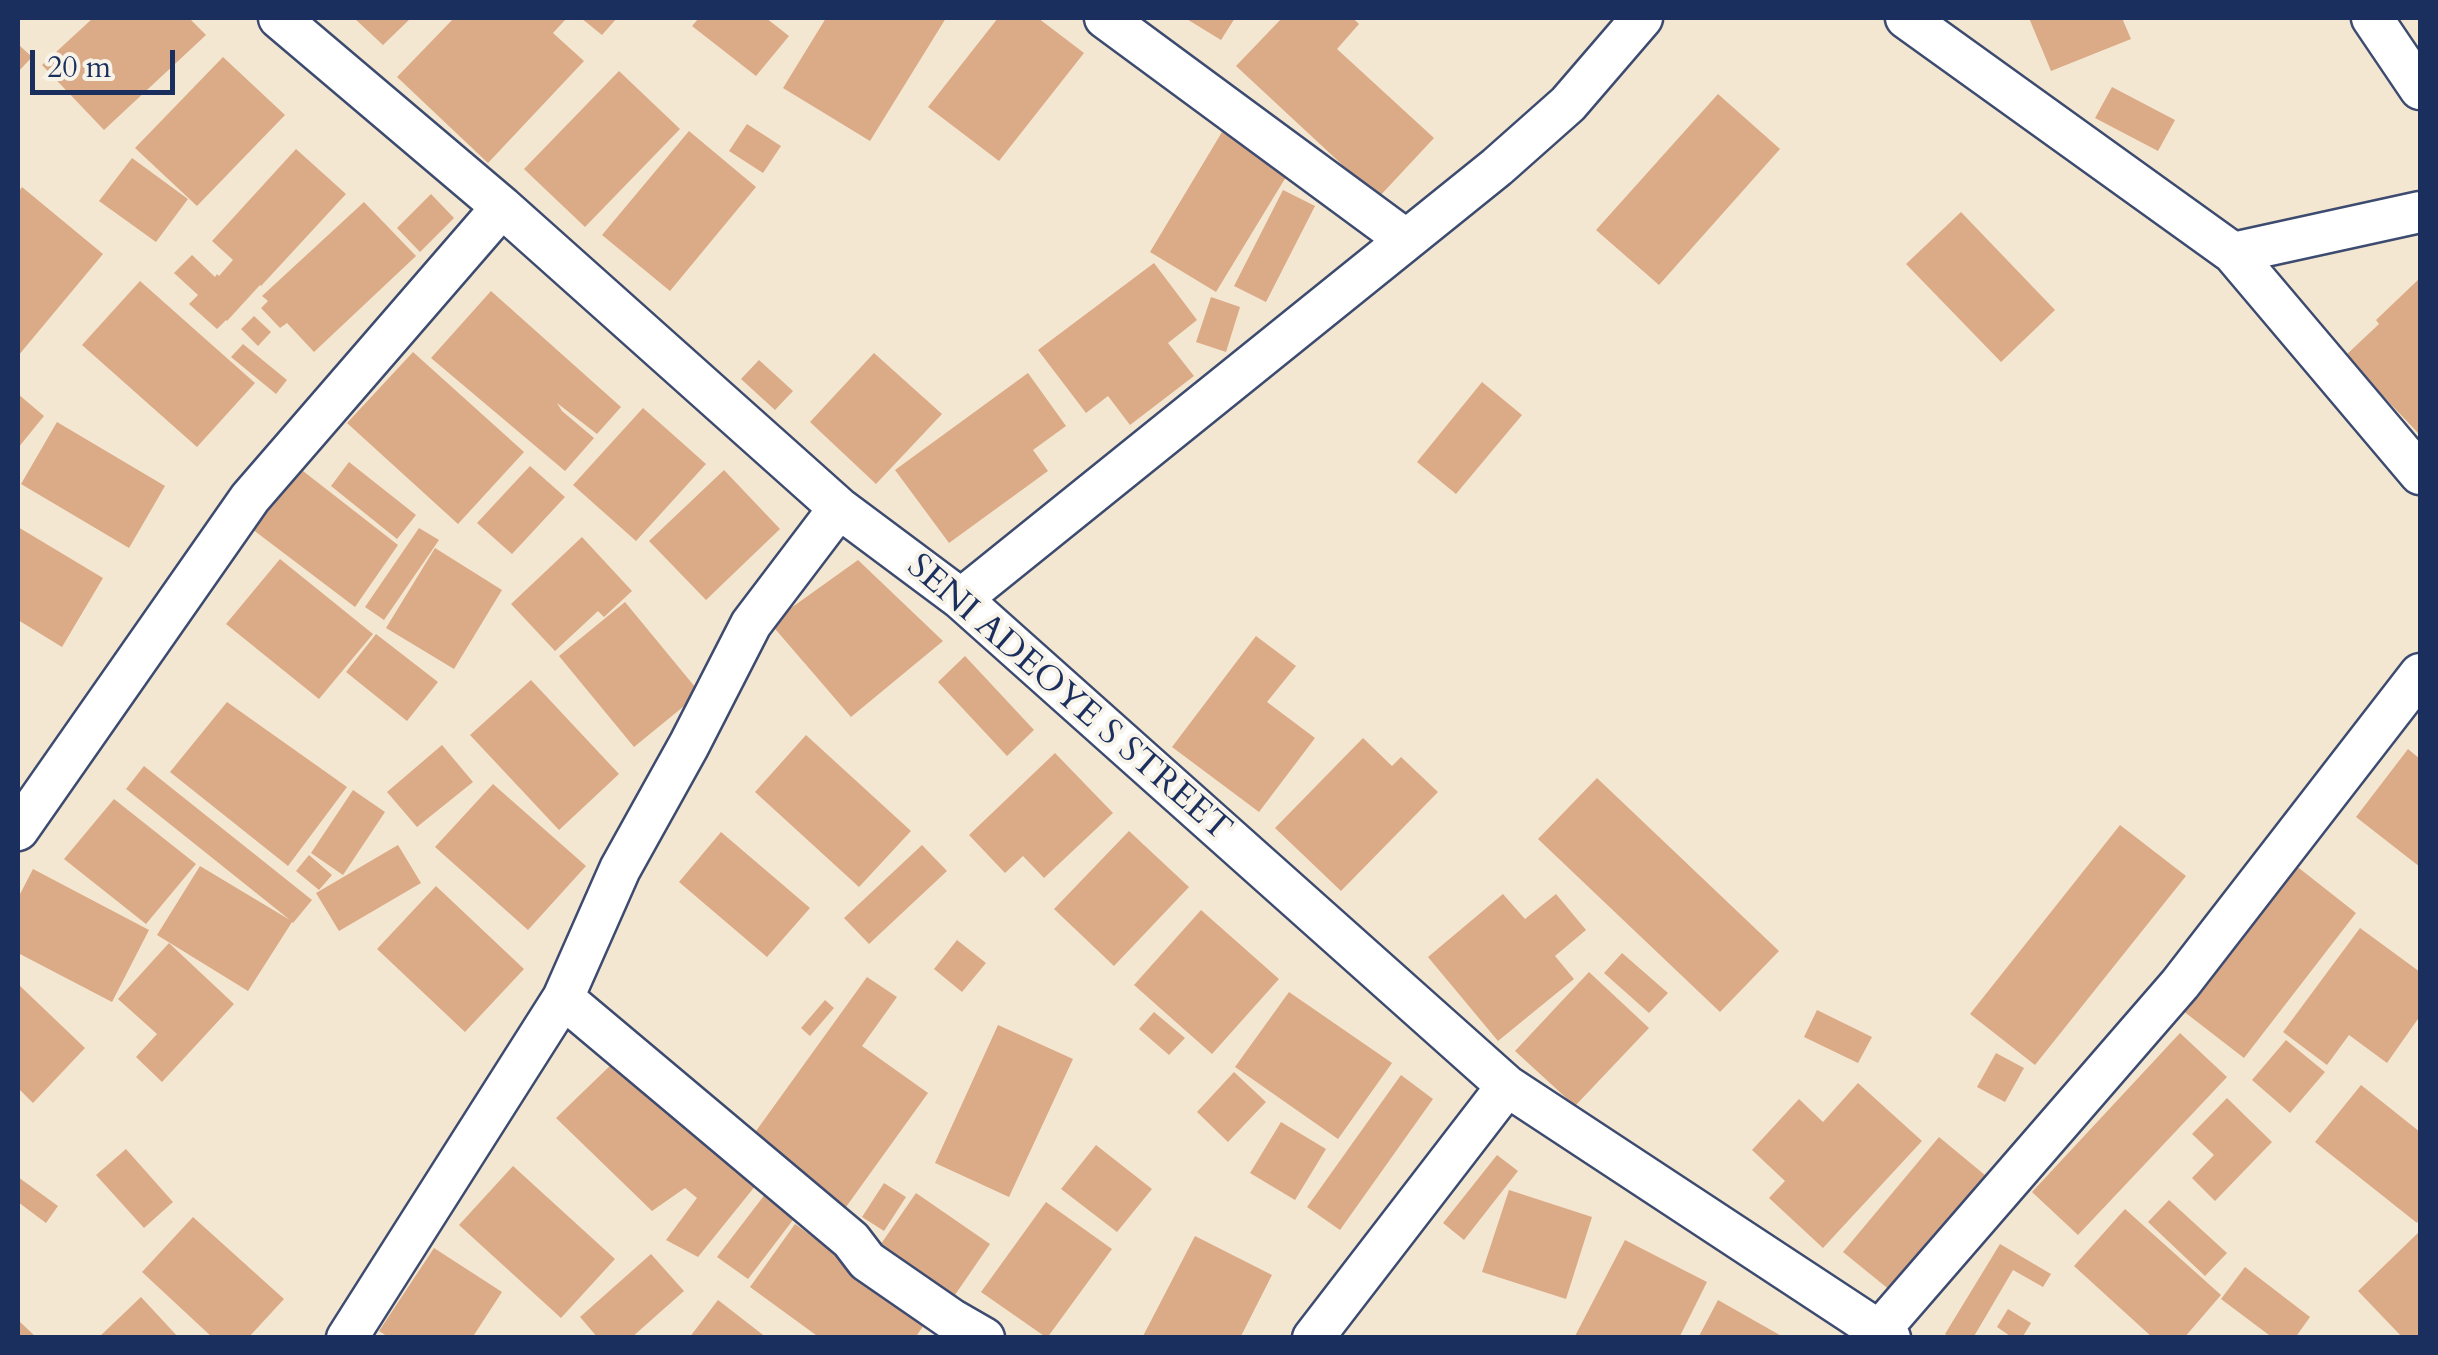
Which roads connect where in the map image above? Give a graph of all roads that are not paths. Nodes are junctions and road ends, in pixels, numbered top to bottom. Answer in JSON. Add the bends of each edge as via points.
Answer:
{"nodes":[{"id":1,"x":278,"y":18,"type":"edge"},
{"id":2,"x":1105,"y":18,"type":"edge"},
{"id":3,"x":1642,"y":18,"type":"edge"},
{"id":4,"x":1906,"y":18,"type":"edge"},
{"id":5,"x":2372,"y":18,"type":"edge"},
{"id":6,"x":2420,"y":89,"type":"edge"},
{"id":7,"x":502,"y":207,"type":"junction"},
{"id":8,"x":2420,"y":212,"type":"edge"},
{"id":9,"x":1406,"y":239,"type":"junction"},
{"id":10,"x":2233,"y":254,"type":"junction"},
{"id":11,"x":2420,"y":474,"type":"edge"},
{"id":12,"x":839,"y":508,"type":"junction"},
{"id":13,"x":960,"y":599,"type":"junction"},
{"id":14,"x":2420,"y":674,"type":"edge"},
{"id":15,"x":18,"y":830,"type":"edge"},
{"id":16,"x":562,"y":998,"type":"junction"},
{"id":17,"x":1507,"y":1086,"type":"junction"},
{"id":18,"x":1885,"y":1334,"type":"edge"},
{"id":19,"x":346,"y":1338,"type":"edge"},
{"id":20,"x":984,"y":1338,"type":"edge"},
{"id":21,"x":1314,"y":1338,"type":"edge"}],
"edges":[{"from":1,"to":7,"type":"street","name":"SENI ADEOYE S STREET"},
{"from":2,"to":9,"type":"street"},
{"from":3,"to":9,"type":"street","via":[[1568,104]]},
{"from":4,"to":10,"type":"street"},
{"from":5,"to":6,"type":"street"},
{"from":7,"to":12,"type":"street","name":"SENI ADEOYE S STREET"},
{"from":7,"to":15,"type":"street","via":[[250,498]]},
{"from":8,"to":10,"type":"street"},
{"from":9,"to":13,"type":"street"},
{"from":10,"to":11,"type":"street"},
{"from":12,"to":13,"type":"street","name":"SENI ADEOYE S STREET"},
{"from":12,"to":16,"type":"street","via":[[751,624],[620,869]]},
{"from":13,"to":17,"type":"street","name":"SENI ADEOYE S STREET"},
{"from":14,"to":18,"type":"street","via":[[2180,984]]},
{"from":16,"to":19,"type":"street"},
{"from":16,"to":20,"type":"street","via":[[851,1240],[867,1261]]},
{"from":17,"to":18,"type":"street","name":"SENI ADEOYE S STREET"},
{"from":17,"to":21,"type":"street"}]}
